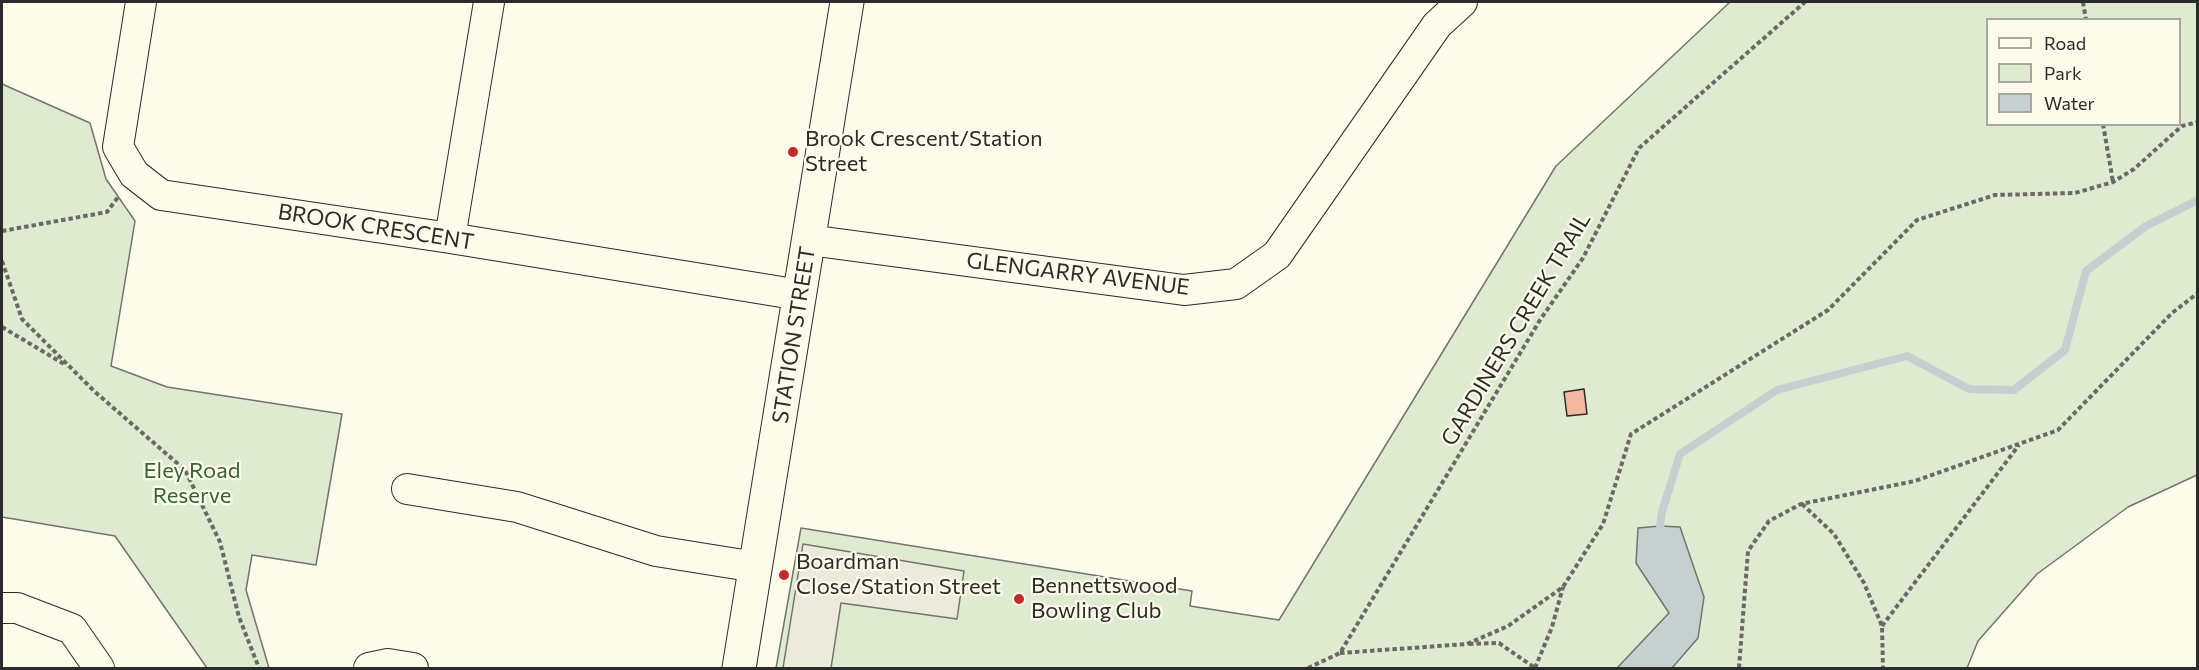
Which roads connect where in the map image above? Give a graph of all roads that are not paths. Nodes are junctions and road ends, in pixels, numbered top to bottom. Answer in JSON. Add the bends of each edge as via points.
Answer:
{"nodes":[{"id":1,"x":141,"y":2,"type":"edge"},
{"id":2,"x":489,"y":2,"type":"edge"},
{"id":3,"x":847,"y":2,"type":"edge"},
{"id":4,"x":1462,"y":2,"type":"edge"},
{"id":5,"x":450,"y":237,"type":"junction"},
{"id":6,"x":809,"y":240,"type":"junction"},
{"id":7,"x":800,"y":295,"type":"junction"},
{"id":8,"x":407,"y":489,"type":"dead end"},
{"id":9,"x":756,"y":567,"type":"junction"},
{"id":10,"x":2,"y":608,"type":"edge"},
{"id":11,"x":99,"y":669,"type":"edge"},
{"id":12,"x":369,"y":669,"type":"edge"},
{"id":13,"x":413,"y":669,"type":"edge"},
{"id":14,"x":739,"y":669,"type":"edge"}],
"edges":[{"from":1,"to":5,"type":"street","name":"BROOK CRESCENT","via":[[118,147],[134,174],[161,195]]},
{"from":2,"to":5,"type":"street"},
{"from":3,"to":6,"type":"main road","name":"STATION STREET"},
{"from":4,"to":6,"type":"street","name":"GLENGARRY AVENUE","via":[[1437,25],[1277,255],[1236,284],[1184,290]]},
{"from":5,"to":7,"type":"street","name":"BROOK CRESCENT"},
{"from":6,"to":7,"type":"main road","name":"STATION STREET"},
{"from":7,"to":9,"type":"main road","name":"STATION STREET"},
{"from":8,"to":9,"type":"street","via":[[517,507],[656,550]]},
{"from":9,"to":14,"type":"main road","name":"STATION STREET"},
{"from":10,"to":11,"type":"street","via":[[17,608],[72,629]]},
{"from":12,"to":13,"type":"street","via":[[388,664]]}]}
